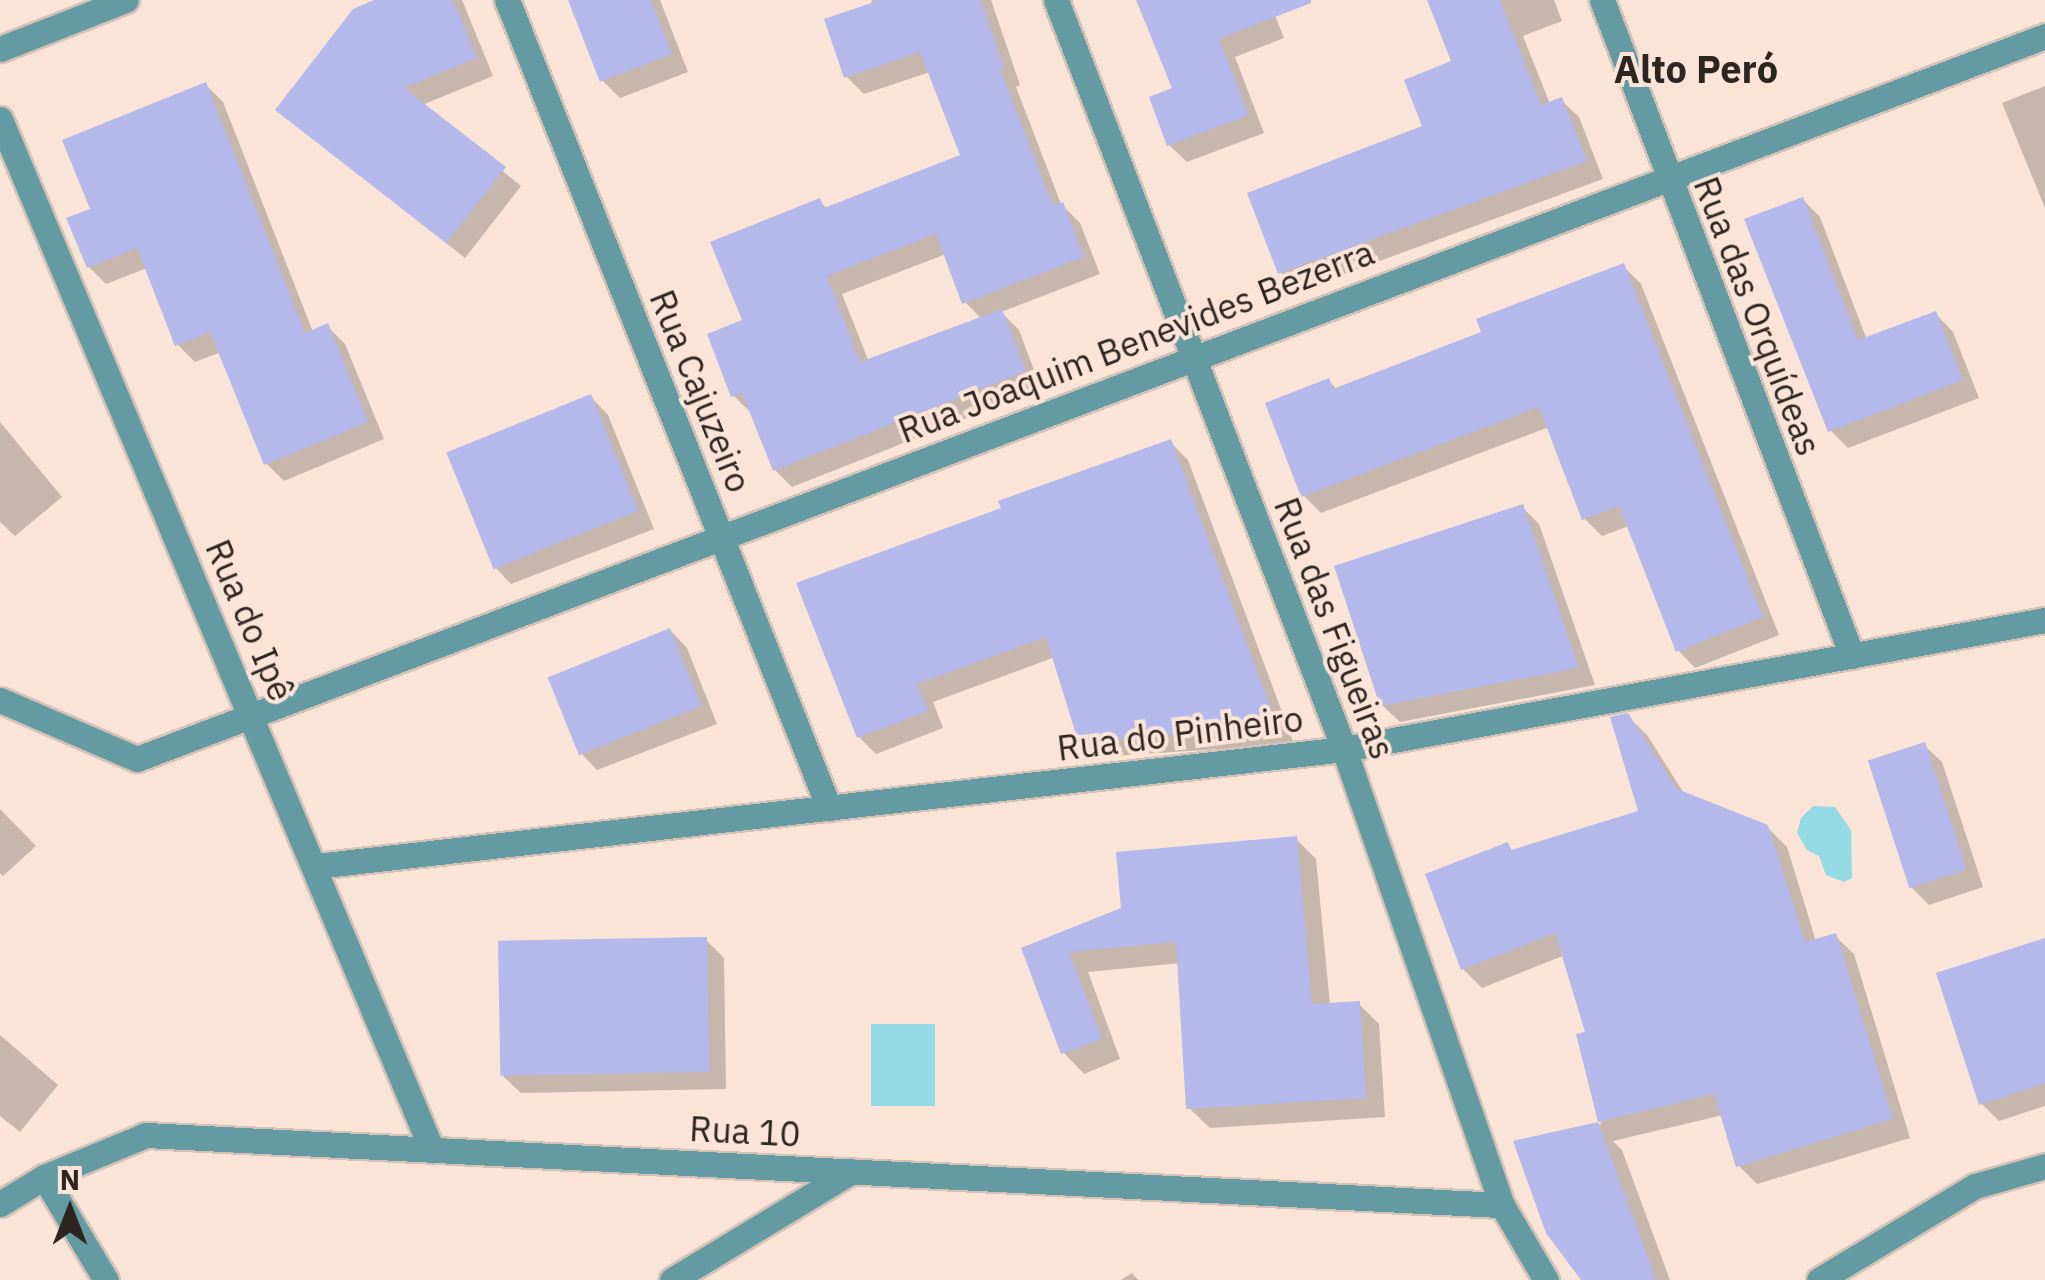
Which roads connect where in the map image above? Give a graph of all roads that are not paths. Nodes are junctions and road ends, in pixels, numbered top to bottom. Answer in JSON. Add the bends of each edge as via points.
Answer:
{"nodes":[{"id":1,"x":126,"y":0,"type":"edge"},
{"id":2,"x":507,"y":0,"type":"edge"},
{"id":3,"x":1056,"y":0,"type":"edge"},
{"id":4,"x":1602,"y":0,"type":"edge"},
{"id":5,"x":60,"y":12,"type":"edge"},
{"id":6,"x":2045,"y":36,"type":"edge"},
{"id":7,"x":0,"y":49,"type":"edge"},
{"id":8,"x":0,"y":119,"type":"edge"},
{"id":9,"x":1668,"y":178,"type":"junction"},
{"id":10,"x":1195,"y":356,"type":"junction"},
{"id":11,"x":722,"y":536,"type":"junction"},
{"id":12,"x":2045,"y":620,"type":"edge"},
{"id":13,"x":1852,"y":656,"type":"junction"},
{"id":14,"x":0,"y":700,"type":"edge"},
{"id":15,"x":251,"y":713,"type":"junction"},
{"id":16,"x":1344,"y":749,"type":"junction"},
{"id":17,"x":828,"y":808,"type":"junction"},
{"id":18,"x":316,"y":866,"type":"junction"},
{"id":19,"x":432,"y":1150,"type":"junction"},
{"id":20,"x":2045,"y":1166,"type":"edge"},
{"id":21,"x":852,"y":1172,"type":"junction"},
{"id":22,"x":44,"y":1177,"type":"junction"},
{"id":23,"x":0,"y":1204,"type":"edge"},
{"id":24,"x":1502,"y":1205,"type":"junction"},
{"id":25,"x":106,"y":1280,"type":"edge"},
{"id":26,"x":672,"y":1280,"type":"edge"},
{"id":27,"x":1546,"y":1280,"type":"edge"},
{"id":28,"x":1819,"y":1280,"type":"edge"}],
"edges":[{"from":1,"to":5,"type":"street"},
{"from":2,"to":11,"type":"street","name":"Rua Cajuzeiro"},
{"from":3,"to":10,"type":"street","name":"Rua das Figueiras"},
{"from":4,"to":9,"type":"street","name":"Rua das Orquídeas"},
{"from":5,"to":7,"type":"street"},
{"from":6,"to":9,"type":"street","name":"Rua Joaquim Benevides Bezerra"},
{"from":8,"to":15,"type":"street","name":"Rua do Ipê"},
{"from":9,"to":10,"type":"street","name":"Rua Joaquim Benevides Bezerra"},
{"from":9,"to":13,"type":"street","name":"Rua das Orquídeas"},
{"from":10,"to":11,"type":"street","name":"Rua Joaquim Benevides Bezerra"},
{"from":10,"to":16,"type":"street","name":"Rua das Figueiras"},
{"from":11,"to":15,"type":"street","name":"Rua Joaquim Benevides Bezerra"},
{"from":11,"to":17,"type":"street","name":"Rua Cajuzeiro"},
{"from":12,"to":13,"type":"street","name":"Rua do Pinheiro"},
{"from":13,"to":16,"type":"street","name":"Rua do Pinheiro"},
{"from":14,"to":15,"type":"street","name":"Rua Joaquim Benevides Bezerra","via":[[137,758]]},
{"from":15,"to":18,"type":"street","name":"Rua do Ipê"},
{"from":16,"to":17,"type":"street","name":"Rua do Pinheiro"},
{"from":16,"to":24,"type":"street","name":"Rua das Figueiras"},
{"from":17,"to":18,"type":"street","name":"Rua do Pinheiro"},
{"from":18,"to":19,"type":"street","name":"Rua do Ipê"},
{"from":19,"to":21,"type":"street","name":"Rua 10"},
{"from":19,"to":22,"type":"street","name":"Rua 10","via":[[146,1135]]},
{"from":20,"to":28,"type":"street","via":[[1975,1186]]},
{"from":21,"to":24,"type":"street","name":"Rua 10"},
{"from":21,"to":26,"type":"street"},
{"from":22,"to":23,"type":"street","name":"Rua 10"},
{"from":22,"to":25,"type":"street"},
{"from":24,"to":27,"type":"street","name":"Rua das Figueiras"}]}
